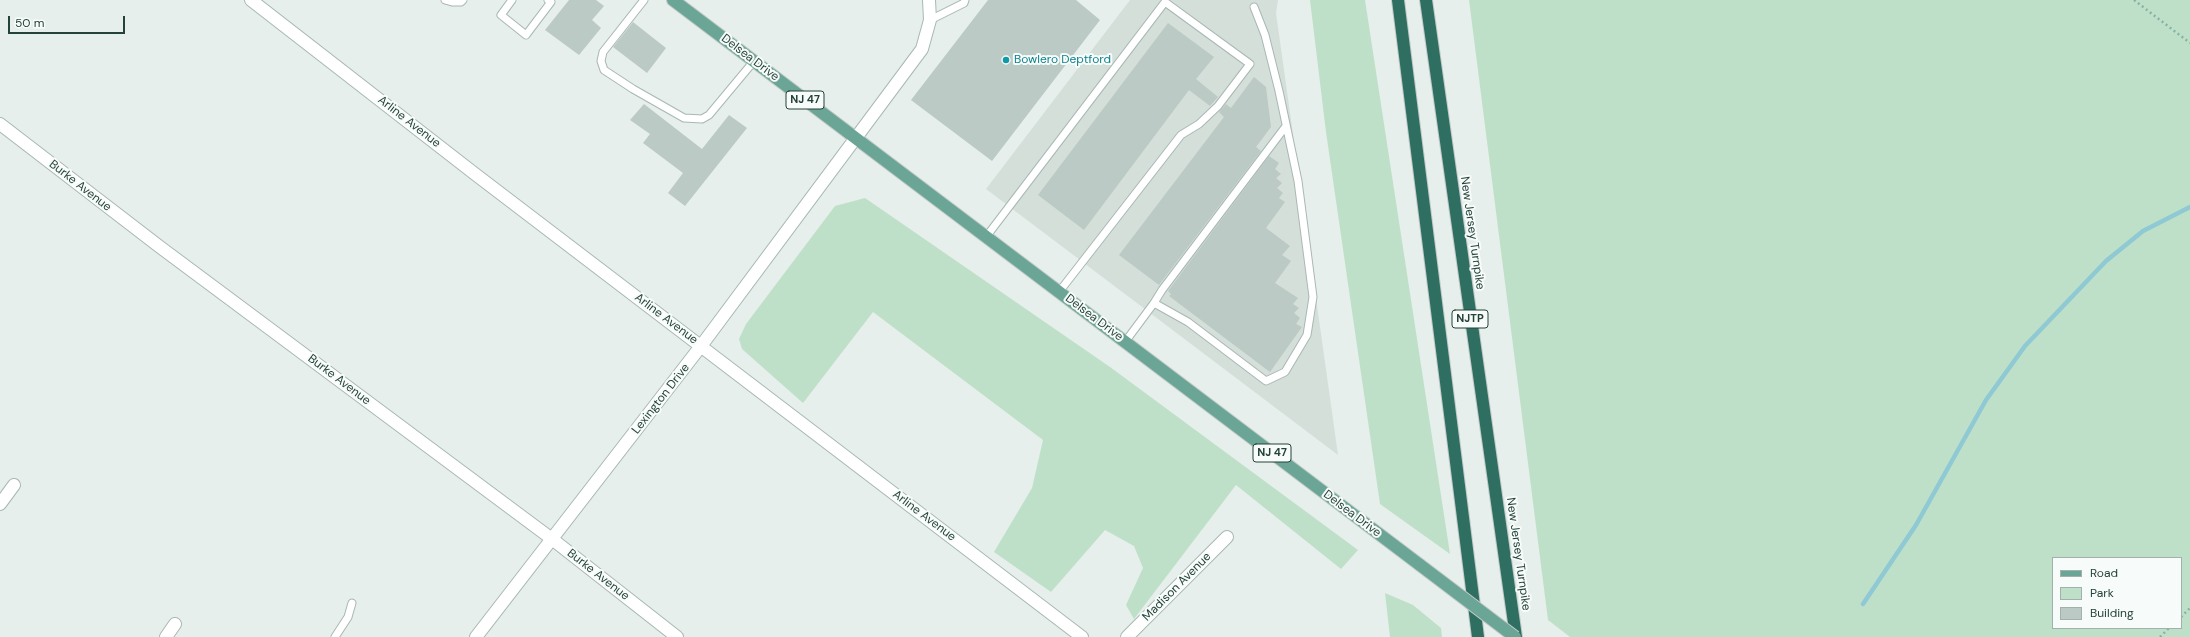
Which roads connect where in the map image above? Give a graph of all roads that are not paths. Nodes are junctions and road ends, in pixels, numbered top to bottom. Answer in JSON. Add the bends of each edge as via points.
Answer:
{"nodes":[{"id":1,"x":251,"y":0,"type":"edge"},
{"id":2,"x":445,"y":0,"type":"edge"},
{"id":3,"x":463,"y":0,"type":"edge"},
{"id":4,"x":512,"y":0,"type":"edge"},
{"id":5,"x":548,"y":0,"type":"edge"},
{"id":6,"x":644,"y":0,"type":"edge"},
{"id":7,"x":673,"y":0,"type":"edge"},
{"id":8,"x":929,"y":0,"type":"edge"},
{"id":9,"x":965,"y":0,"type":"edge"},
{"id":10,"x":1398,"y":0,"type":"edge"},
{"id":11,"x":1426,"y":0,"type":"edge"},
{"id":12,"x":1254,"y":7,"type":"dead end"},
{"id":13,"x":930,"y":20,"type":"junction"},
{"id":14,"x":754,"y":61,"type":"junction"},
{"id":15,"x":0,"y":124,"type":"edge"},
{"id":16,"x":1286,"y":126,"type":"junction"},
{"id":17,"x":856,"y":138,"type":"junction"},
{"id":18,"x":986,"y":237,"type":"junction"},
{"id":19,"x":1059,"y":292,"type":"junction"},
{"id":20,"x":1154,"y":303,"type":"junction"},
{"id":21,"x":1125,"y":342,"type":"junction"},
{"id":22,"x":701,"y":346,"type":"junction"},
{"id":23,"x":14,"y":485,"type":"dead end"},
{"id":24,"x":0,"y":504,"type":"edge"},
{"id":25,"x":1227,"y":537,"type":"dead end"},
{"id":26,"x":552,"y":540,"type":"junction"},
{"id":27,"x":352,"y":603,"type":"dead end"},
{"id":28,"x":175,"y":624,"type":"dead end"},
{"id":29,"x":166,"y":637,"type":"edge"},
{"id":30,"x":335,"y":637,"type":"edge"},
{"id":31,"x":476,"y":637,"type":"edge"},
{"id":32,"x":677,"y":637,"type":"edge"},
{"id":33,"x":1082,"y":637,"type":"edge"},
{"id":34,"x":1127,"y":637,"type":"edge"},
{"id":35,"x":1478,"y":637,"type":"edge"},
{"id":36,"x":1515,"y":637,"type":"edge"}],
"edges":[{"from":1,"to":22,"type":"street","name":"Arline Avenue"},
{"from":2,"to":3,"type":"lane"},
{"from":4,"to":5,"type":"lane","via":[[501,14],[526,35],[551,2]]},
{"from":6,"to":14,"type":"lane","via":[[603,52],[601,61],[604,70],[684,118],[702,119],[709,115]]},
{"from":7,"to":14,"type":"main road","name":"Delsea Drive","number":"NJ 47"},
{"from":8,"to":13,"type":"street","name":"Lexington Drive"},
{"from":9,"to":13,"type":"lane"},
{"from":10,"to":35,"type":"highway","number":"NJTP"},
{"from":11,"to":36,"type":"highway","name":"New Jersey Turnpike","number":"NJTP"},
{"from":12,"to":16,"type":"lane","via":[[1265,35]]},
{"from":13,"to":17,"type":"street","name":"Lexington Drive","via":[[922,49]]},
{"from":14,"to":17,"type":"main road","name":"Delsea Drive","number":"NJ 47"},
{"from":15,"to":26,"type":"street","name":"Burke Avenue"},
{"from":16,"to":20,"type":"lane"},
{"from":16,"to":20,"type":"lane","via":[[1298,181],[1313,297],[1307,335],[1285,372],[1266,382],[1188,322]]},
{"from":17,"to":18,"type":"main road","name":"Delsea Drive","number":"NJ 47"},
{"from":17,"to":22,"type":"street","name":"Lexington Drive"},
{"from":18,"to":19,"type":"main road","name":"Delsea Drive","number":"NJ 47"},
{"from":18,"to":19,"type":"lane","via":[[1165,2],[1250,64],[1213,110],[1199,124],[1180,134]]},
{"from":19,"to":21,"type":"main road","name":"Delsea Drive","number":"NJ 47"},
{"from":20,"to":21,"type":"lane"},
{"from":21,"to":36,"type":"main road","name":"Delsea Drive","number":"NJ 47","bridge":true},
{"from":22,"to":26,"type":"street","name":"Lexington Drive"},
{"from":22,"to":33,"type":"street","name":"Arline Avenue"},
{"from":23,"to":24,"type":"street"},
{"from":25,"to":34,"type":"street","name":"Madison Avenue"},
{"from":26,"to":31,"type":"street","name":"Lexington Drive"},
{"from":26,"to":32,"type":"street","name":"Burke Avenue"},
{"from":27,"to":30,"type":"lane","via":[[348,617]]},
{"from":28,"to":29,"type":"street"}]}
